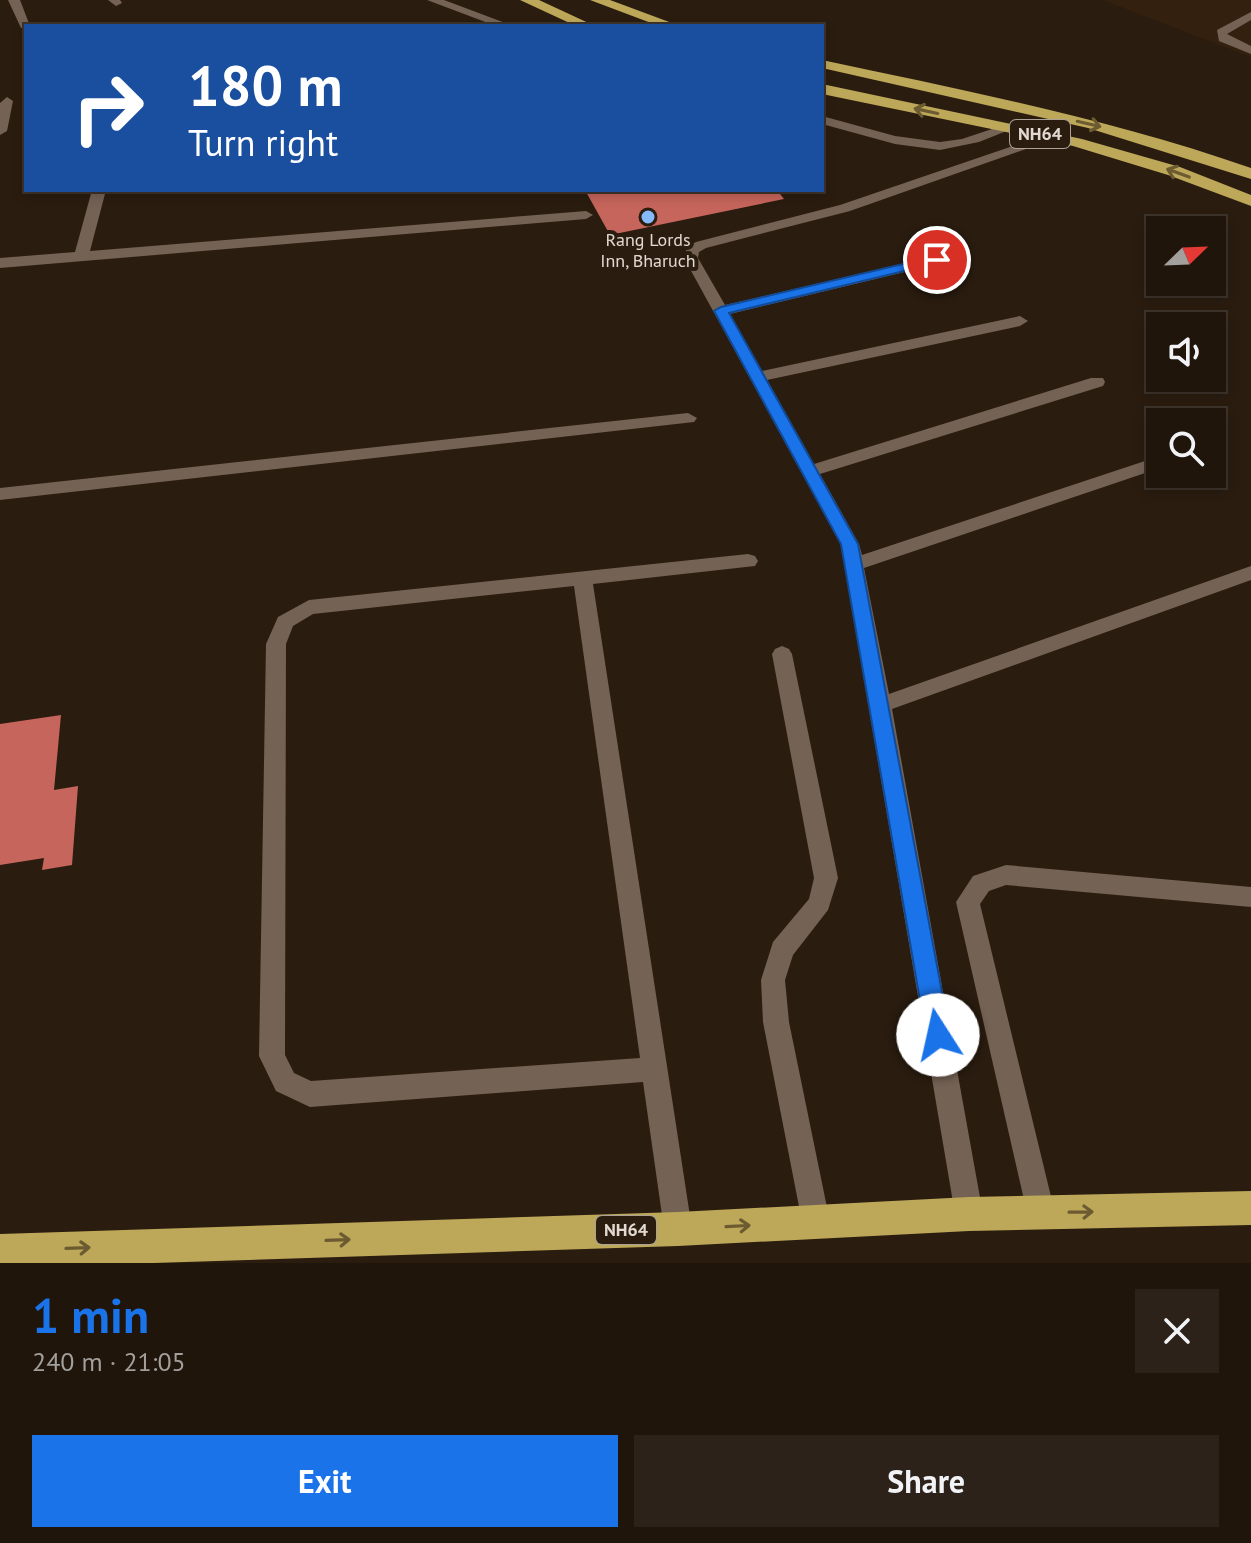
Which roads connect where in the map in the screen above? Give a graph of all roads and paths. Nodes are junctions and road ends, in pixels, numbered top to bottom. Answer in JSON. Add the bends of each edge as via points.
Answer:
{"nodes":[{"id":1,"x":14,"y":0,"type":"edge"},
{"id":2,"x":433,"y":0,"type":"edge"},
{"id":3,"x":527,"y":0,"type":"edge"},
{"id":4,"x":597,"y":0,"type":"edge"},
{"id":5,"x":1251,"y":15,"type":"edge"},
{"id":6,"x":25,"y":24,"type":"edge"},
{"id":7,"x":501,"y":24,"type":"edge"},
{"id":8,"x":583,"y":24,"type":"edge"},
{"id":9,"x":667,"y":24,"type":"edge"},
{"id":10,"x":1251,"y":50,"type":"edge"},
{"id":11,"x":824,"y":64,"type":"edge"},
{"id":12,"x":824,"y":89,"type":"edge"},
{"id":13,"x":24,"y":100,"type":"edge"},
{"id":14,"x":4,"y":101,"type":"edge"},
{"id":15,"x":824,"y":121,"type":"edge"},
{"id":16,"x":1007,"y":128,"type":"junction"},
{"id":17,"x":0,"y":131,"type":"edge"},
{"id":18,"x":1053,"y":137,"type":"junction"},
{"id":19,"x":1251,"y":174,"type":"edge"},
{"id":20,"x":98,"y":192,"type":"edge"},
{"id":21,"x":1251,"y":201,"type":"edge"},
{"id":22,"x":586,"y":215,"type":"dead end"},
{"id":23,"x":81,"y":257,"type":"junction"},
{"id":24,"x":937,"y":260,"type":"dead end"},
{"id":25,"x":0,"y":263,"type":"edge"},
{"id":26,"x":721,"y":311,"type":"junction"},
{"id":27,"x":1020,"y":321,"type":"dead end"},
{"id":28,"x":758,"y":377,"type":"junction"},
{"id":29,"x":1097,"y":382,"type":"dead end"},
{"id":30,"x":688,"y":418,"type":"dead end"},
{"id":31,"x":1146,"y":467,"type":"edge"},
{"id":32,"x":811,"y":471,"type":"junction"},
{"id":33,"x":0,"y":494,"type":"edge"},
{"id":34,"x":748,"y":561,"type":"dead end"},
{"id":35,"x":854,"y":564,"type":"junction"},
{"id":36,"x":1251,"y":573,"type":"edge"},
{"id":37,"x":582,"y":577,"type":"junction"},
{"id":38,"x":782,"y":654,"type":"dead end"},
{"id":39,"x":881,"y":705,"type":"junction"},
{"id":40,"x":1251,"y":897,"type":"edge"},
{"id":41,"x":655,"y":1069,"type":"junction"},
{"id":42,"x":1251,"y":1208,"type":"edge"},
{"id":43,"x":1041,"y":1213,"type":"junction"},
{"id":44,"x":969,"y":1214,"type":"junction"},
{"id":45,"x":816,"y":1222,"type":"junction"},
{"id":46,"x":678,"y":1229,"type":"junction"},
{"id":47,"x":0,"y":1251,"type":"edge"}],
"edges":[{"from":1,"to":6,"type":"street"},
{"from":2,"to":7,"type":"street"},
{"from":3,"to":8,"type":"highway"},
{"from":4,"to":9,"type":"highway"},
{"from":5,"to":10,"type":"street","via":[[1221,33]]},
{"from":11,"to":19,"type":"highway","number":"NH64","one_way":true,"via":[[1096,125],[1192,151]]},
{"from":16,"to":12,"type":"highway","number":"NH64","one_way":true},
{"from":13,"to":14,"type":"street"},
{"from":14,"to":17,"type":"street"},
{"from":15,"to":16,"type":"street","via":[[903,142],[941,146]]},
{"from":16,"to":18,"type":"highway","number":"NH64"},
{"from":21,"to":18,"type":"highway","number":"NH64","one_way":true,"via":[[1174,171]]},
{"from":18,"to":26,"type":"street","via":[[845,208],[701,245],[692,250],[691,258]]},
{"from":20,"to":23,"type":"street"},
{"from":22,"to":23,"type":"street"},
{"from":23,"to":25,"type":"street"},
{"from":24,"to":26,"type":"street"},
{"from":26,"to":28,"type":"street"},
{"from":27,"to":28,"type":"street"},
{"from":28,"to":32,"type":"street"},
{"from":29,"to":32,"type":"street"},
{"from":30,"to":33,"type":"street"},
{"from":31,"to":35,"type":"street"},
{"from":32,"to":35,"type":"street","via":[[850,544]]},
{"from":34,"to":37,"type":"street"},
{"from":35,"to":39,"type":"street"},
{"from":36,"to":39,"type":"street"},
{"from":37,"to":41,"type":"street"},
{"from":37,"to":41,"type":"street","via":[[331,603],[309,607],[285,622],[276,644],[272,1056],[285,1082],[310,1094]]},
{"from":38,"to":45,"type":"street","via":[[826,878],[820,903],[782,950],[773,980],[776,1022]]},
{"from":39,"to":44,"type":"street"},
{"from":40,"to":43,"type":"street","via":[[1006,875],[981,883],[968,902]]},
{"from":41,"to":46,"type":"street"},
{"from":43,"to":42,"type":"highway","number":"NH64","one_way":true},
{"from":43,"to":44,"type":"highway","number":"NH64"},
{"from":44,"to":45,"type":"highway","number":"NH64"},
{"from":46,"to":45,"type":"highway","number":"NH64","one_way":true},
{"from":47,"to":46,"type":"highway","number":"NH64","one_way":true}]}
